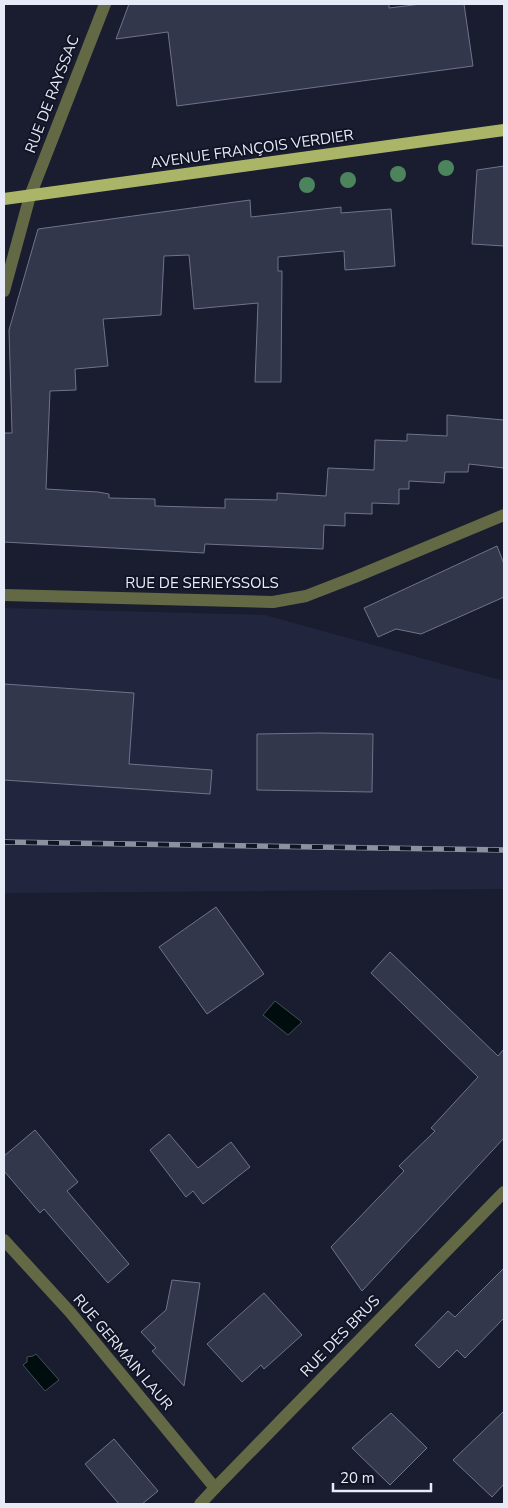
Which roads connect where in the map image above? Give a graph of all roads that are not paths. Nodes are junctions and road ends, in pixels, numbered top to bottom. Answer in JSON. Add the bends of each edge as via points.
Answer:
{"nodes":[{"id":1,"x":105,"y":4,"type":"edge"},
{"id":2,"x":504,"y":130,"type":"edge"},
{"id":3,"x":30,"y":196,"type":"junction"},
{"id":4,"x":4,"y":199,"type":"edge"},
{"id":5,"x":4,"y":291,"type":"edge"},
{"id":6,"x":504,"y":515,"type":"edge"},
{"id":7,"x":4,"y":595,"type":"edge"},
{"id":8,"x":504,"y":1192,"type":"edge"},
{"id":9,"x":4,"y":1240,"type":"edge"},
{"id":10,"x":215,"y":1488,"type":"junction"},
{"id":11,"x":200,"y":1504,"type":"edge"}],
"edges":[{"from":1,"to":3,"type":"street","name":"RUE DE RAYSSAC"},
{"from":2,"to":3,"type":"main road","name":"AVENUE FRANÇOIS VERDIER"},
{"from":3,"to":4,"type":"main road","name":"AVENUE FRANÇOIS VERDIER"},
{"from":3,"to":5,"type":"street"},
{"from":6,"to":7,"type":"street","name":"RUE DE SERIEYSSOLS","via":[[355,578],[306,596],[272,602]]},
{"from":8,"to":10,"type":"street","name":"RUE DES BRUS"},
{"from":9,"to":10,"type":"street","name":"RUE GERMAIN LAUR","via":[[70,1312]]},
{"from":10,"to":11,"type":"street","name":"RUE DES BRUS"}]}
